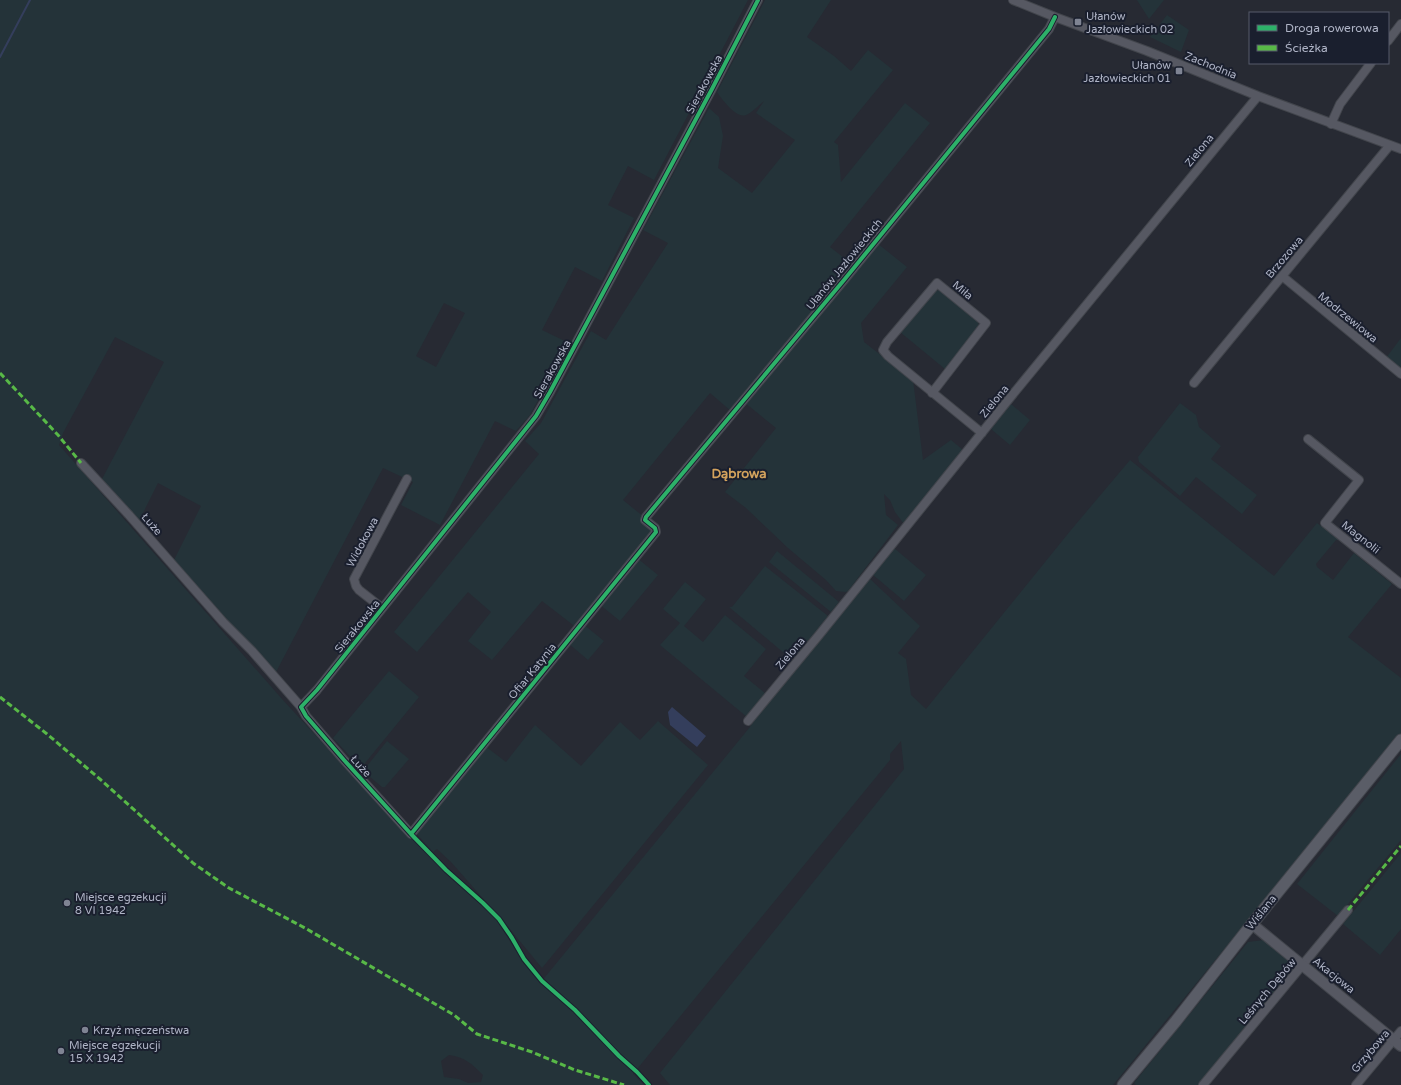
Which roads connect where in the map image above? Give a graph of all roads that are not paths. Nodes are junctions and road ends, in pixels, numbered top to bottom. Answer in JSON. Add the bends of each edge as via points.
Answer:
{"nodes":[{"id":1,"x":758,"y":0,"type":"edge"},
{"id":2,"x":1013,"y":0,"type":"edge"},
{"id":3,"x":1055,"y":17,"type":"junction"},
{"id":4,"x":1401,"y":24,"type":"edge"},
{"id":5,"x":1389,"y":40,"type":"edge"},
{"id":6,"x":1370,"y":64,"type":"edge"},
{"id":7,"x":1258,"y":96,"type":"junction"},
{"id":8,"x":1330,"y":124,"type":"junction"},
{"id":9,"x":1390,"y":145,"type":"junction"},
{"id":10,"x":1401,"y":149,"type":"edge"},
{"id":11,"x":1282,"y":276,"type":"junction"},
{"id":12,"x":1401,"y":374,"type":"edge"},
{"id":13,"x":1194,"y":382,"type":"dead end"},
{"id":14,"x":932,"y":392,"type":"junction"},
{"id":15,"x":982,"y":433,"type":"junction"},
{"id":16,"x":1308,"y":439,"type":"dead end"},
{"id":17,"x":82,"y":463,"type":"dead end"},
{"id":18,"x":407,"y":479,"type":"dead end"},
{"id":19,"x":646,"y":520,"type":"joint"},
{"id":20,"x":1401,"y":584,"type":"edge"},
{"id":21,"x":382,"y":608,"type":"junction"},
{"id":22,"x":301,"y":708,"type":"junction"},
{"id":23,"x":748,"y":721,"type":"dead end"},
{"id":24,"x":1401,"y":740,"type":"edge"},
{"id":25,"x":411,"y":834,"type":"joint"},
{"id":26,"x":1348,"y":910,"type":"dead end"},
{"id":27,"x":1252,"y":924,"type":"junction"},
{"id":28,"x":1302,"y":965,"type":"junction"},
{"id":29,"x":1401,"y":1031,"type":"edge"},
{"id":30,"x":1397,"y":1043,"type":"edge"},
{"id":31,"x":1123,"y":1085,"type":"edge"},
{"id":32,"x":1203,"y":1085,"type":"edge"},
{"id":33,"x":1356,"y":1085,"type":"edge"}],
"edges":[{"from":1,"to":21,"type":"street","name":"Sierakowska","via":[[539,411]]},
{"from":2,"to":3,"type":"street","name":"Zachodnia"},
{"from":3,"to":7,"type":"street","name":"Zachodnia"},
{"from":3,"to":19,"type":"street","name":"Ułanów Jazłowieckich","via":[[1044,35]]},
{"from":4,"to":5,"type":"street"},
{"from":6,"to":8,"type":"street","via":[[1340,104]]},
{"from":7,"to":8,"type":"street","name":"Zachodnia"},
{"from":7,"to":15,"type":"street","name":"Zielona"},
{"from":8,"to":9,"type":"street","name":"Zachodnia"},
{"from":9,"to":10,"type":"street","name":"Zachodnia"},
{"from":9,"to":11,"type":"street","name":"Brzozowa"},
{"from":11,"to":12,"type":"street","name":"Modrzewiowa"},
{"from":11,"to":13,"type":"street","name":"Brzozowa"},
{"from":14,"to":14,"type":"street","name":"Miła","via":[[883,350],[936,283],[986,323]]},
{"from":14,"to":15,"type":"street","name":"Miła"},
{"from":15,"to":23,"type":"street","name":"Zielona"},
{"from":16,"to":20,"type":"street","name":"Magnolii","via":[[1358,480],[1325,523]]},
{"from":17,"to":22,"type":"street","name":"Łuże"},
{"from":18,"to":21,"type":"street","name":"Widokowa","via":[[354,579],[359,590]]},
{"from":19,"to":25,"type":"street","name":"Ofiar Katynia","via":[[656,532]]},
{"from":21,"to":22,"type":"street","name":"Sierakowska"},
{"from":22,"to":25,"type":"street","name":"Łuże"},
{"from":24,"to":27,"type":"main road","name":"Wiślana"},
{"from":26,"to":28,"type":"street","name":"Leśnych Dębów"},
{"from":27,"to":28,"type":"street","name":"Akacjowa"},
{"from":27,"to":31,"type":"main road","name":"Wiślana"},
{"from":28,"to":30,"type":"street","name":"Akacjowa"},
{"from":28,"to":32,"type":"street","name":"Leśnych Dębów"},
{"from":29,"to":30,"type":"street","name":"Grzybowa"},
{"from":30,"to":33,"type":"street","name":"Grzybowa"}]}
